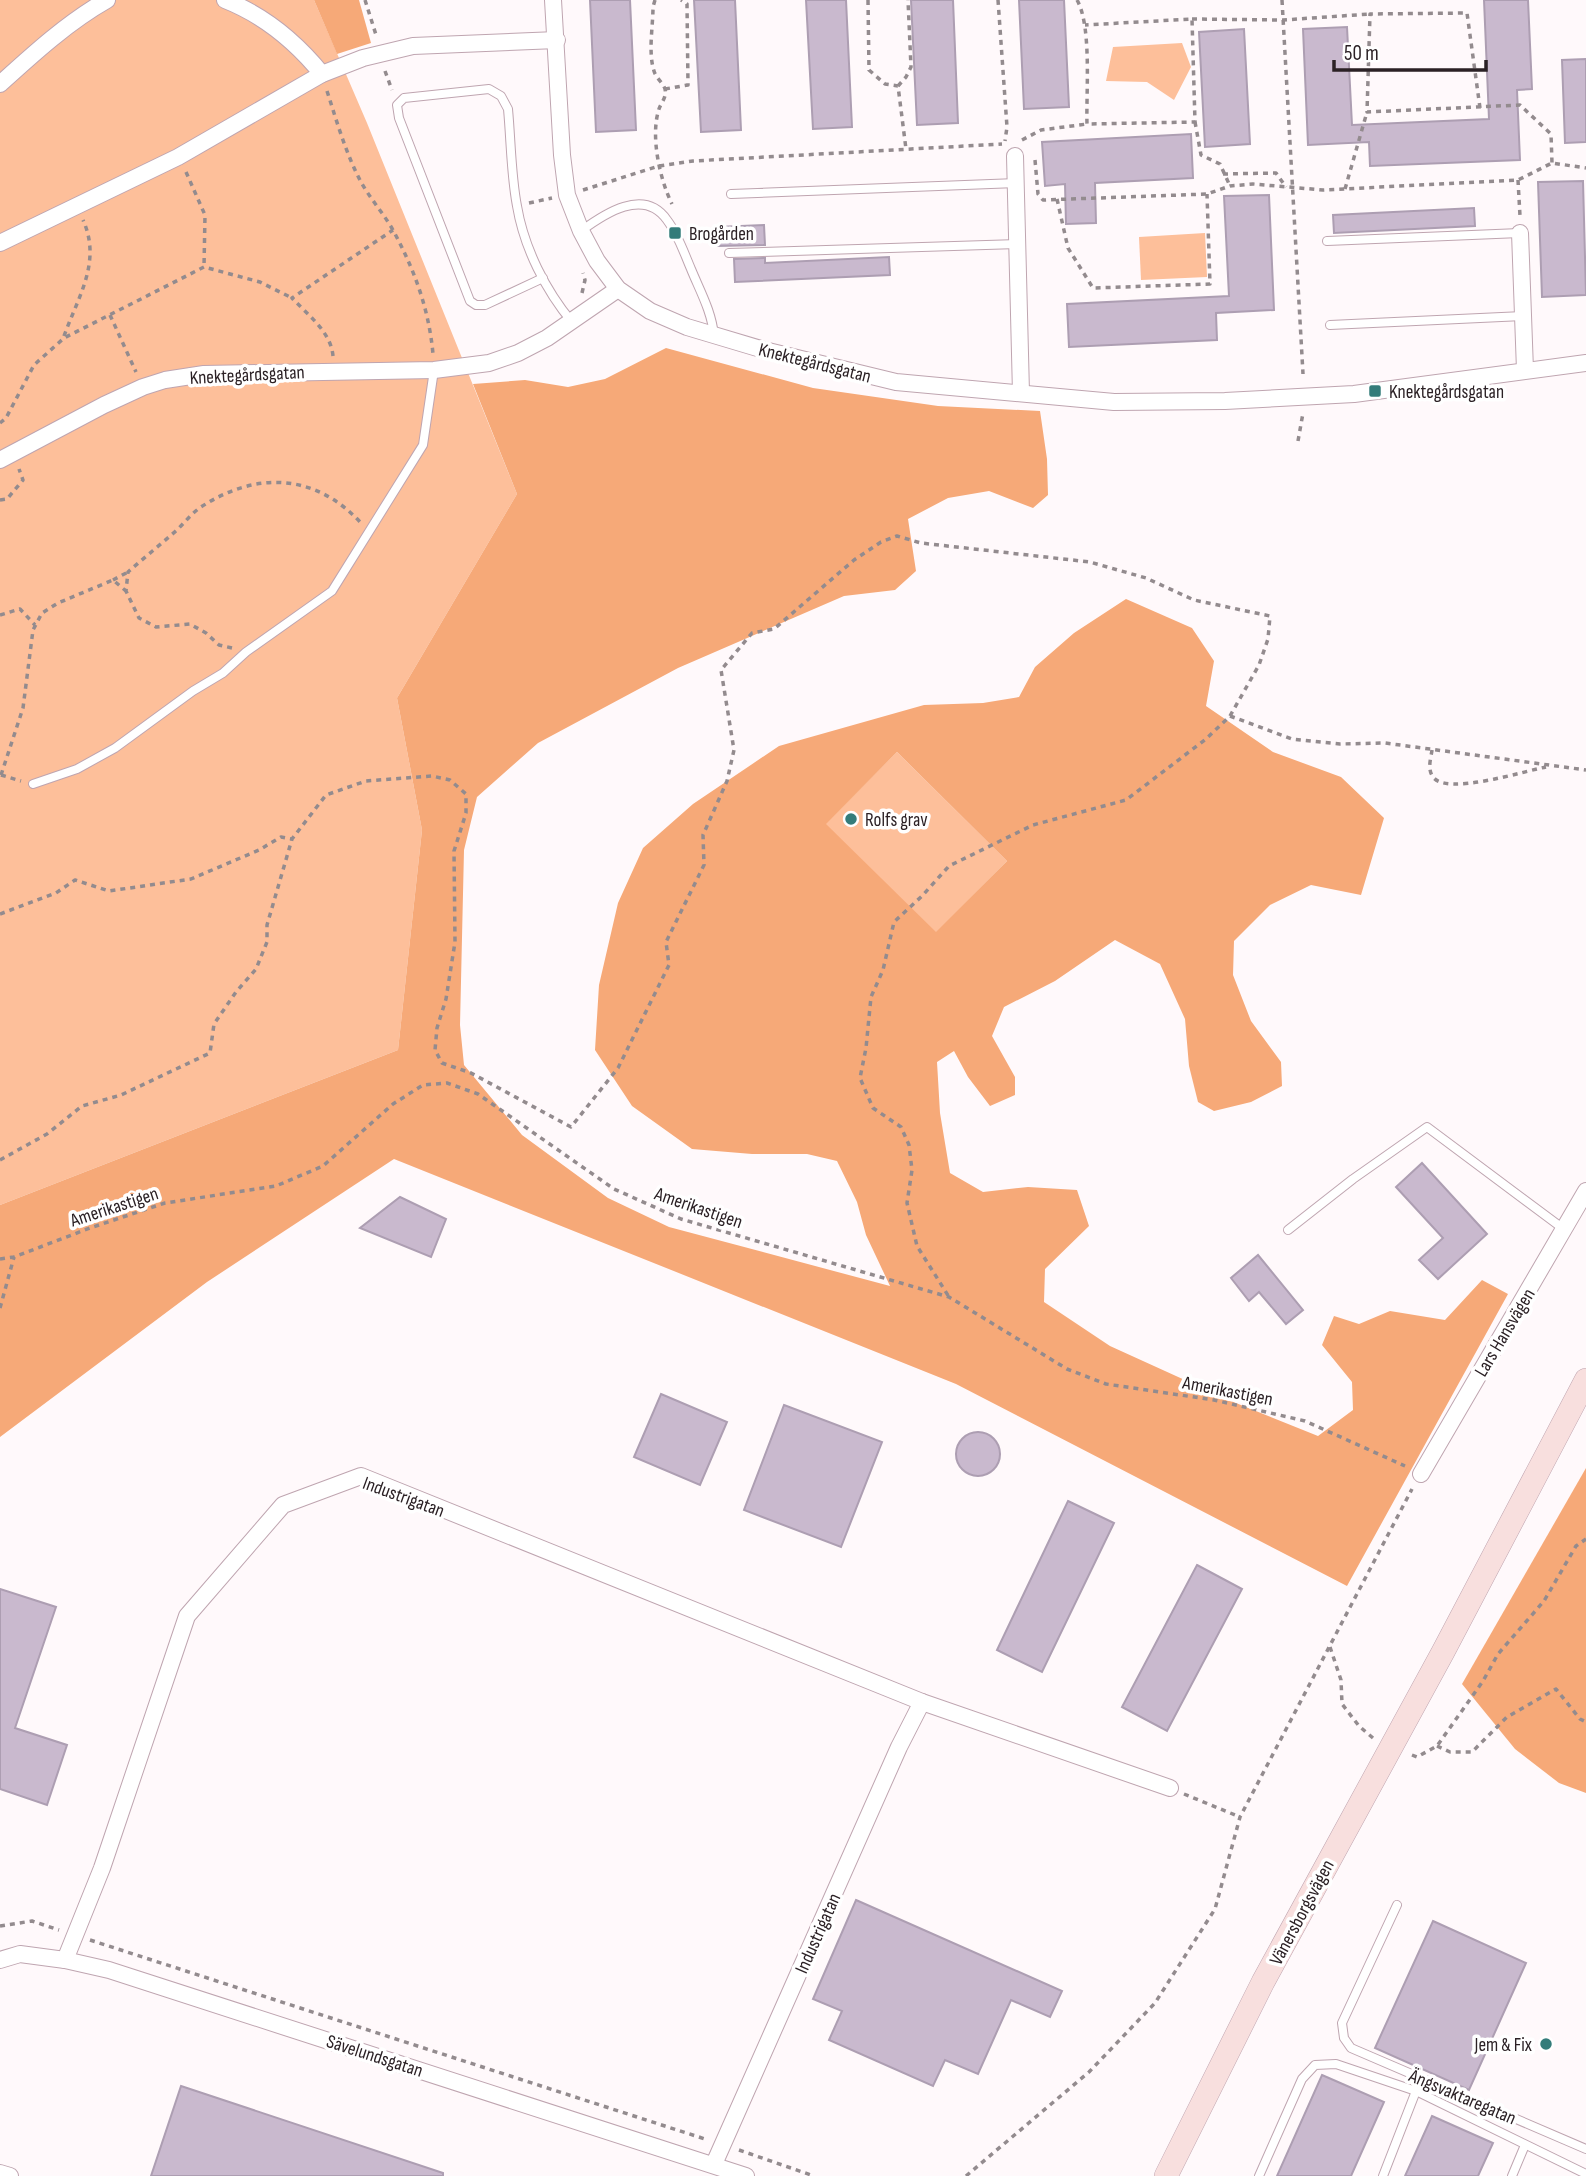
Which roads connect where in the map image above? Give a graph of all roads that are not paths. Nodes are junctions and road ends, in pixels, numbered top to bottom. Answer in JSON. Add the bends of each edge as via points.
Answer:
{"nodes":[{"id":1,"x":107,"y":0,"type":"edge"},
{"id":2,"x":225,"y":0,"type":"edge"},
{"id":3,"x":553,"y":0,"type":"edge"},
{"id":4,"x":557,"y":40,"type":"junction"},
{"id":5,"x":321,"y":74,"type":"junction"},
{"id":6,"x":0,"y":84,"type":"edge"},
{"id":7,"x":1020,"y":151,"type":"road end"},
{"id":8,"x":1017,"y":183,"type":"junction"},
{"id":9,"x":731,"y":194,"type":"dead end"},
{"id":10,"x":581,"y":231,"type":"junction"},
{"id":11,"x":1520,"y":233,"type":"joint"},
{"id":12,"x":1327,"y":241,"type":"dead end"},
{"id":13,"x":0,"y":243,"type":"edge"},
{"id":14,"x":1019,"y":244,"type":"junction"},
{"id":15,"x":729,"y":253,"type":"dead end"},
{"id":16,"x":543,"y":278,"type":"junction"},
{"id":17,"x":618,"y":289,"type":"junction"},
{"id":18,"x":1523,"y":316,"type":"junction"},
{"id":19,"x":572,"y":322,"type":"junction"},
{"id":20,"x":1330,"y":325,"type":"dead end"},
{"id":21,"x":715,"y":335,"type":"junction"},
{"id":22,"x":1586,"y":363,"type":"edge"},
{"id":23,"x":434,"y":370,"type":"junction"},
{"id":24,"x":1525,"y":370,"type":"junction"},
{"id":25,"x":1021,"y":393,"type":"junction"},
{"id":26,"x":6,"y":456,"type":"edge"},
{"id":27,"x":33,"y":784,"type":"road end"},
{"id":28,"x":1586,"y":1191,"type":"edge"},
{"id":29,"x":1288,"y":1230,"type":"dead end"},
{"id":30,"x":1565,"y":1230,"type":"junction"},
{"id":31,"x":1586,"y":1380,"type":"edge"},
{"id":32,"x":1586,"y":1406,"type":"edge"},
{"id":33,"x":1421,"y":1474,"type":"road end"},
{"id":34,"x":1443,"y":1652,"type":"junction"},
{"id":35,"x":922,"y":1702,"type":"junction"},
{"id":36,"x":1170,"y":1788,"type":"road end"},
{"id":37,"x":1397,"y":1905,"type":"dead end"},
{"id":38,"x":0,"y":1960,"type":"edge"},
{"id":39,"x":65,"y":1960,"type":"junction"},
{"id":40,"x":1416,"y":2091,"type":"junction"},
{"id":41,"x":1525,"y":2145,"type":"junction"},
{"id":42,"x":1586,"y":2148,"type":"edge"},
{"id":43,"x":714,"y":2164,"type":"junction"},
{"id":44,"x":0,"y":2173,"type":"edge"},
{"id":45,"x":1586,"y":2174,"type":"edge"},
{"id":46,"x":10,"y":2176,"type":"edge"},
{"id":47,"x":746,"y":2176,"type":"edge"},
{"id":48,"x":1166,"y":2176,"type":"edge"},
{"id":49,"x":1259,"y":2176,"type":"edge"},
{"id":50,"x":1383,"y":2176,"type":"edge"},
{"id":51,"x":1512,"y":2176,"type":"edge"}],
"edges":[{"from":1,"to":6,"type":"street"},
{"from":2,"to":5,"type":"street","via":[[248,9],[302,49]]},
{"from":3,"to":4,"type":"street","name":"Knektegårdsgatan"},
{"from":4,"to":5,"type":"street","via":[[413,46]]},
{"from":4,"to":10,"type":"street","name":"Knektegårdsgatan","via":[[567,195]]},
{"from":5,"to":13,"type":"street","via":[[177,157]]},
{"from":7,"to":8,"type":"street"},
{"from":8,"to":9,"type":"lane"},
{"from":8,"to":14,"type":"street"},
{"from":10,"to":17,"type":"street","name":"Knektegårdsgatan"},
{"from":10,"to":21,"type":"lane","via":[[624,206],[656,210],[675,233],[713,320]]},
{"from":11,"to":12,"type":"lane"},
{"from":11,"to":18,"type":"street"},
{"from":14,"to":15,"type":"lane"},
{"from":14,"to":25,"type":"street"},
{"from":16,"to":16,"type":"lane","via":[[523,232],[508,109],[501,96],[489,89],[404,98],[397,105],[399,118],[470,301],[485,306]]},
{"from":16,"to":19,"type":"lane"},
{"from":17,"to":19,"type":"street","name":"Knektegårdsgatan"},
{"from":17,"to":21,"type":"street","name":"Knektegårdsgatan","via":[[650,311]]},
{"from":18,"to":20,"type":"lane"},
{"from":18,"to":24,"type":"street"},
{"from":19,"to":23,"type":"street","name":"Knektegårdsgatan","via":[[518,353],[489,363]]},
{"from":21,"to":25,"type":"street","name":"Knektegårdsgatan","via":[[896,382]]},
{"from":22,"to":24,"type":"street","name":"Knektegårdsgatan"},
{"from":23,"to":26,"type":"street","name":"Knektegårdsgatan","via":[[204,374],[165,380]]},
{"from":23,"to":27,"type":"lane","via":[[423,445],[332,591],[115,748],[77,769]]},
{"from":24,"to":25,"type":"street","name":"Knektegårdsgatan","via":[[1354,394],[1225,401],[1114,401]]},
{"from":28,"to":30,"type":"street","name":"Lars Hansvägen"},
{"from":29,"to":30,"type":"lane","via":[[1427,1127]]},
{"from":30,"to":33,"type":"street","name":"Lars Hansvägen"},
{"from":31,"to":34,"type":"main road","name":"Vänersborgsvägen"},
{"from":32,"to":34,"type":"main road","name":"Vänersborgsvägen"},
{"from":34,"to":48,"type":"main road","name":"Vänersborgsvägen","via":[[1263,1982]]},
{"from":35,"to":36,"type":"street","name":"Industrigatan"},
{"from":35,"to":39,"type":"street","name":"Industrigatan","via":[[361,1476],[283,1505],[187,1616],[102,1868]]},
{"from":35,"to":43,"type":"street","name":"Industrigatan"},
{"from":37,"to":42,"type":"lane","name":"Ängsvaktaregatan","via":[[1342,2023],[1351,2048]]},
{"from":38,"to":39,"type":"street","name":"Sävelundsgatan","via":[[20,1954]]},
{"from":39,"to":43,"type":"street","name":"Sävelundsgatan"},
{"from":40,"to":41,"type":"lane"},
{"from":40,"to":49,"type":"lane","via":[[1336,2064],[1315,2065],[1302,2079]]},
{"from":40,"to":50,"type":"lane"},
{"from":41,"to":45,"type":"lane"},
{"from":41,"to":51,"type":"lane"},
{"from":43,"to":47,"type":"street","name":"Sävelundsgatan"},
{"from":44,"to":46,"type":"street"}]}
